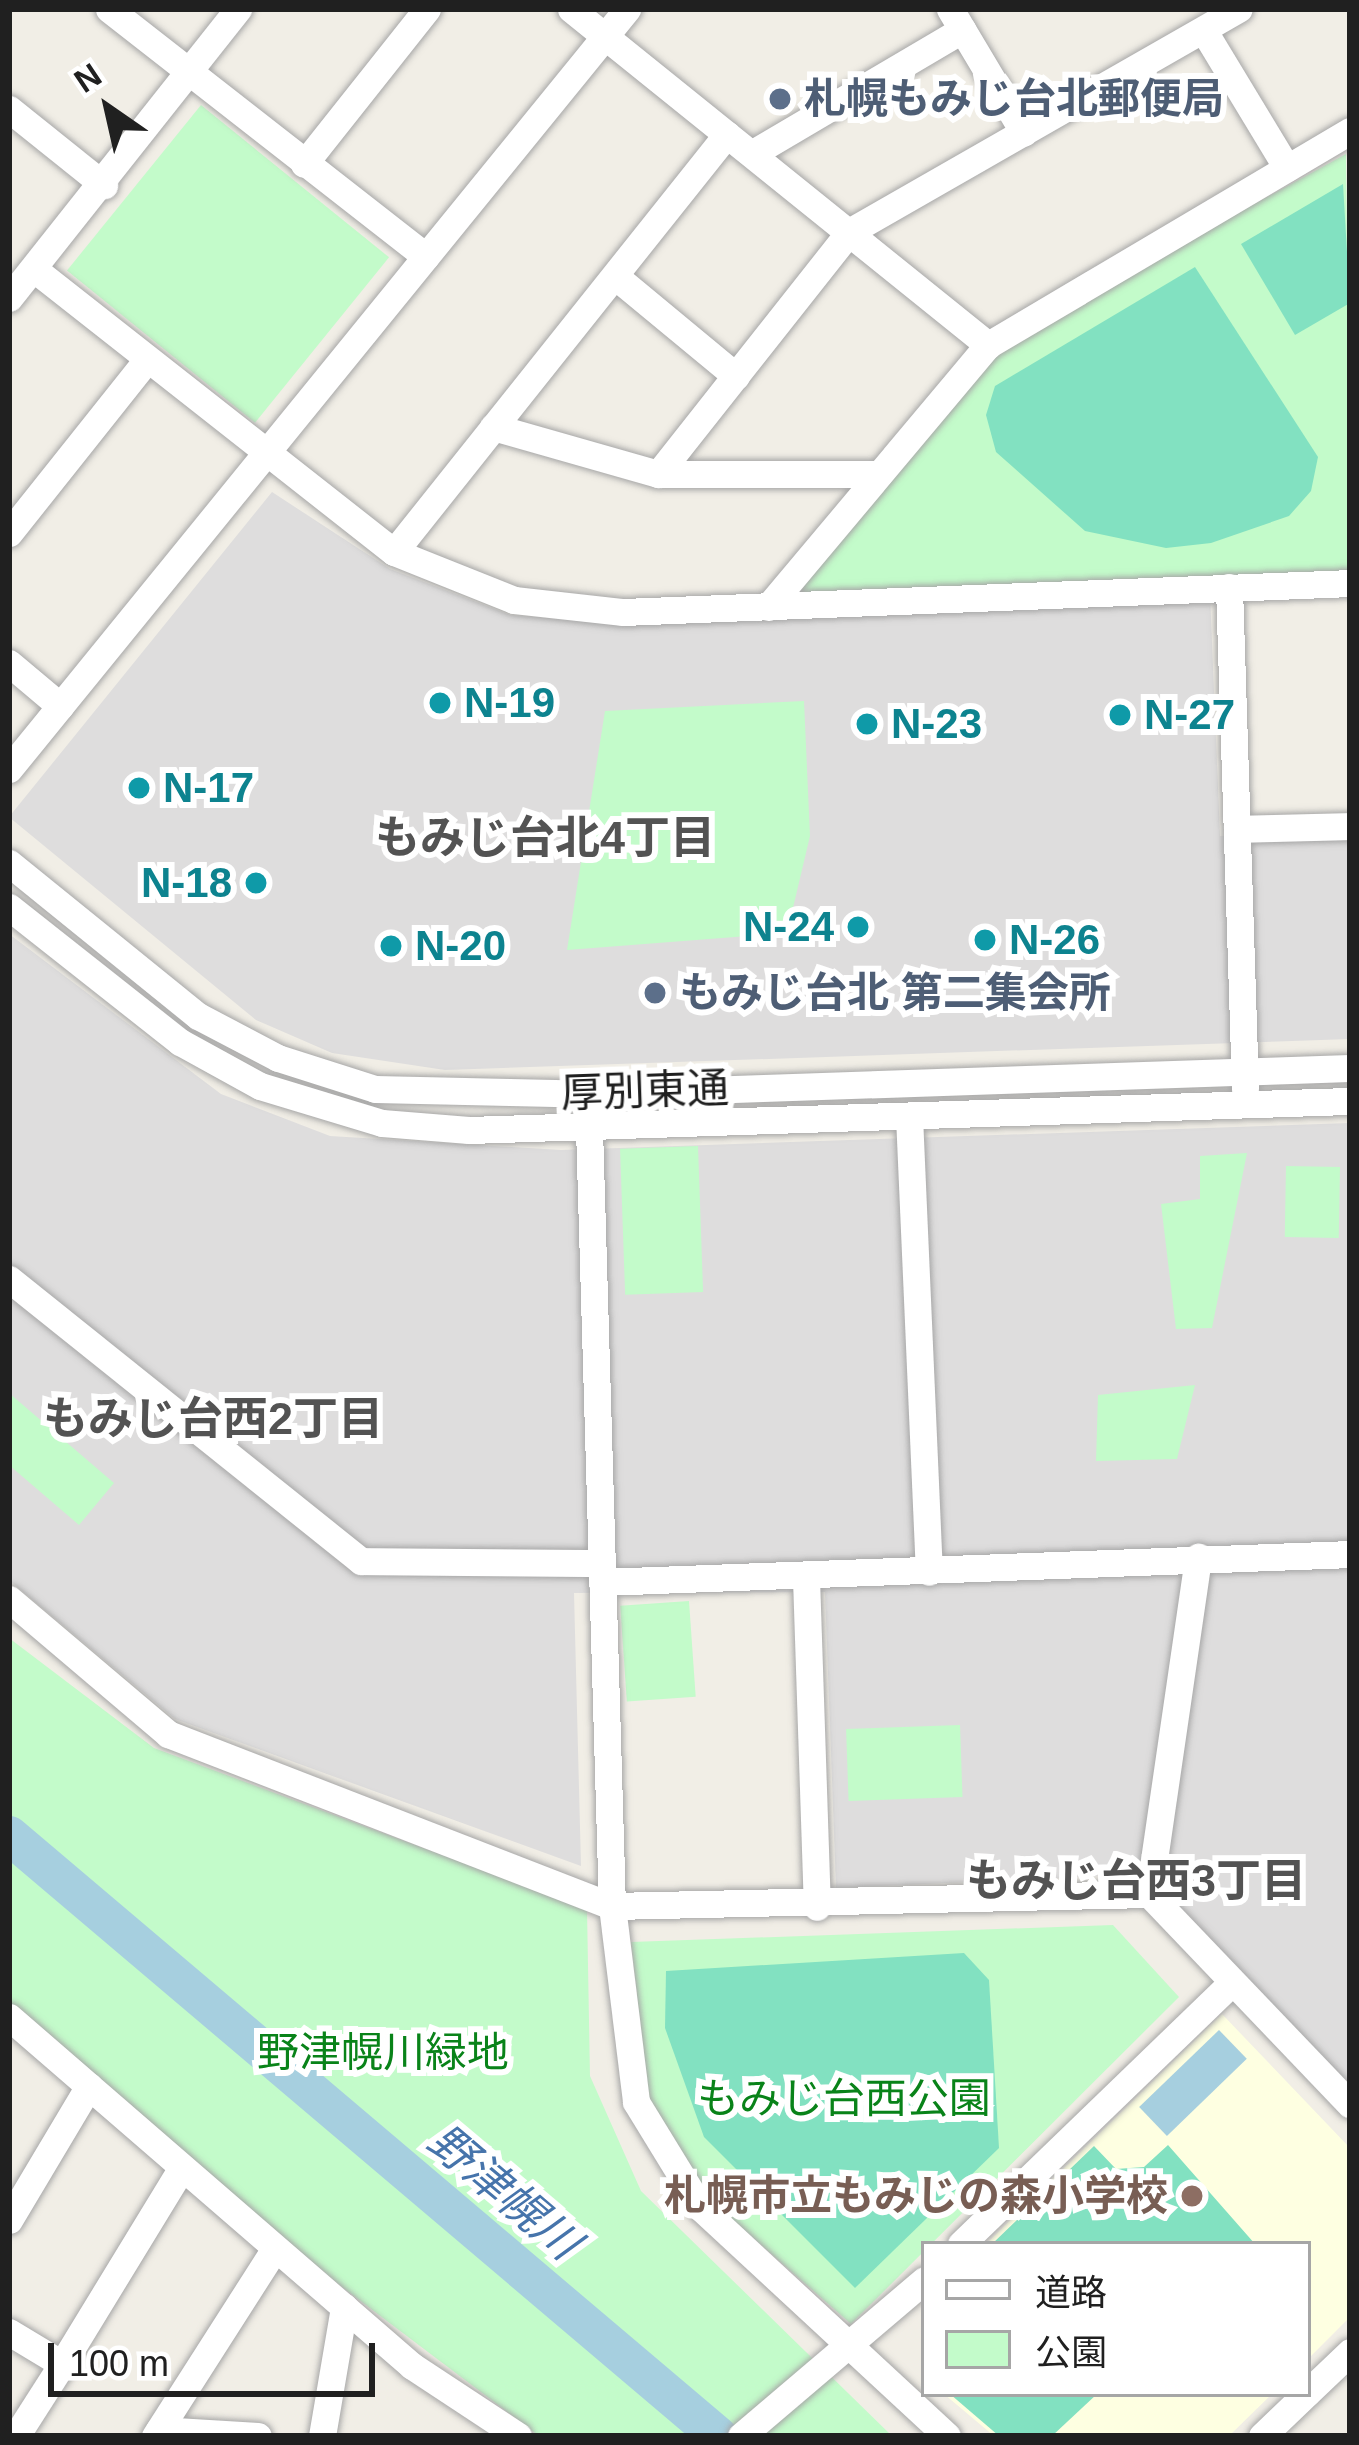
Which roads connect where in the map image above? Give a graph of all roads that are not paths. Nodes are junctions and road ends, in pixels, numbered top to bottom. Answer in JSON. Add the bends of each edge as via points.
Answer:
{"nodes":[{"id":1,"x":109,"y":9,"type":"edge"},
{"id":2,"x":238,"y":9,"type":"edge"},
{"id":3,"x":427,"y":9,"type":"edge"},
{"id":4,"x":571,"y":9,"type":"edge"},
{"id":5,"x":628,"y":9,"type":"edge"},
{"id":6,"x":1239,"y":9,"type":"edge"},
{"id":7,"x":956,"y":19,"type":"edge"},
{"id":8,"x":1204,"y":31,"type":"junction"},
{"id":9,"x":603,"y":36,"type":"junction"},
{"id":10,"x":188,"y":74,"type":"junction"},
{"id":11,"x":9,"y":109,"type":"edge"},
{"id":12,"x":1350,"y":132,"type":"edge"},
{"id":13,"x":1024,"y":133,"type":"junction"},
{"id":14,"x":727,"y":134,"type":"junction"},
{"id":15,"x":753,"y":153,"type":"junction"},
{"id":16,"x":304,"y":164,"type":"junction"},
{"id":17,"x":1287,"y":168,"type":"junction"},
{"id":18,"x":104,"y":185,"type":"junction"},
{"id":19,"x":849,"y":232,"type":"junction"},
{"id":20,"x":425,"y":257,"type":"junction"},
{"id":21,"x":34,"y":269,"type":"junction"},
{"id":22,"x":615,"y":276,"type":"junction"},
{"id":23,"x":9,"y":298,"type":"edge"},
{"id":24,"x":988,"y":344,"type":"junction"},
{"id":25,"x":146,"y":361,"type":"junction"},
{"id":26,"x":736,"y":376,"type":"junction"},
{"id":27,"x":493,"y":427,"type":"junction"},
{"id":28,"x":265,"y":455,"type":"junction"},
{"id":29,"x":658,"y":474,"type":"junction"},
{"id":30,"x":879,"y":474,"type":"junction"},
{"id":31,"x":9,"y":533,"type":"edge"},
{"id":32,"x":394,"y":552,"type":"junction"},
{"id":33,"x":1350,"y":583,"type":"edge"},
{"id":34,"x":1228,"y":587,"type":"junction"},
{"id":35,"x":768,"y":607,"type":"junction"},
{"id":36,"x":9,"y":663,"type":"edge"},
{"id":37,"x":60,"y":706,"type":"junction"},
{"id":38,"x":9,"y":769,"type":"edge"},
{"id":39,"x":1350,"y":826,"type":"edge"},
{"id":40,"x":1237,"y":829,"type":"junction"},
{"id":41,"x":9,"y":863,"type":"edge"},
{"id":42,"x":9,"y":907,"type":"edge"},
{"id":43,"x":1350,"y":1068,"type":"edge"},
{"id":44,"x":1244,"y":1070,"type":"junction"},
{"id":45,"x":588,"y":1094,"type":"junction"},
{"id":46,"x":1350,"y":1101,"type":"edge"},
{"id":47,"x":1246,"y":1105,"type":"junction"},
{"id":48,"x":909,"y":1117,"type":"junction"},
{"id":49,"x":590,"y":1126,"type":"junction"},
{"id":50,"x":9,"y":1279,"type":"edge"},
{"id":51,"x":1350,"y":1554,"type":"edge"},
{"id":52,"x":1198,"y":1557,"type":"junction"},
{"id":53,"x":929,"y":1572,"type":"junction"},
{"id":54,"x":602,"y":1573,"type":"junction"},
{"id":55,"x":806,"y":1578,"type":"junction"},
{"id":56,"x":9,"y":1598,"type":"edge"},
{"id":57,"x":1149,"y":1894,"type":"junction"},
{"id":58,"x":612,"y":1906,"type":"junction"},
{"id":59,"x":817,"y":1906,"type":"junction"},
{"id":60,"x":1231,"y":1983,"type":"junction"},
{"id":61,"x":9,"y":2017,"type":"edge"},
{"id":62,"x":89,"y":2086,"type":"junction"},
{"id":63,"x":1350,"y":2104,"type":"edge"},
{"id":64,"x":181,"y":2169,"type":"junction"},
{"id":65,"x":9,"y":2220,"type":"edge"},
{"id":66,"x":964,"y":2241,"type":"edge"},
{"id":67,"x":274,"y":2250,"type":"junction"},
{"id":68,"x":921,"y":2283,"type":"edge"},
{"id":69,"x":344,"y":2307,"type":"junction"},
{"id":70,"x":9,"y":2332,"type":"edge"},
{"id":71,"x":1350,"y":2352,"type":"edge"},
{"id":72,"x":849,"y":2353,"type":"junction"},
{"id":73,"x":62,"y":2364,"type":"junction"},
{"id":74,"x":1311,"y":2389,"type":"edge"},
{"id":75,"x":1303,"y":2397,"type":"edge"},
{"id":76,"x":157,"y":2433,"type":"edge"},
{"id":77,"x":16,"y":2436,"type":"edge"},
{"id":78,"x":258,"y":2436,"type":"edge"},
{"id":79,"x":322,"y":2436,"type":"edge"},
{"id":80,"x":518,"y":2436,"type":"edge"},
{"id":81,"x":741,"y":2436,"type":"edge"},
{"id":82,"x":947,"y":2436,"type":"edge"},
{"id":83,"x":1262,"y":2436,"type":"edge"}],
"edges":[{"from":1,"to":10,"type":"street"},
{"from":2,"to":10,"type":"street"},
{"from":3,"to":16,"type":"street"},
{"from":4,"to":9,"type":"street"},
{"from":5,"to":9,"type":"street"},
{"from":6,"to":8,"type":"street"},
{"from":7,"to":13,"type":"street"},
{"from":7,"to":15,"type":"street"},
{"from":8,"to":13,"type":"street"},
{"from":8,"to":17,"type":"street"},
{"from":9,"to":14,"type":"street"},
{"from":9,"to":20,"type":"street"},
{"from":10,"to":16,"type":"street"},
{"from":10,"to":18,"type":"street"},
{"from":11,"to":18,"type":"street"},
{"from":12,"to":17,"type":"street"},
{"from":13,"to":19,"type":"street"},
{"from":14,"to":15,"type":"street"},
{"from":14,"to":22,"type":"street"},
{"from":15,"to":19,"type":"street"},
{"from":16,"to":20,"type":"street"},
{"from":17,"to":24,"type":"street"},
{"from":18,"to":21,"type":"street"},
{"from":19,"to":24,"type":"street"},
{"from":19,"to":26,"type":"street"},
{"from":20,"to":28,"type":"street"},
{"from":21,"to":23,"type":"street"},
{"from":21,"to":25,"type":"street"},
{"from":22,"to":26,"type":"street"},
{"from":22,"to":27,"type":"street"},
{"from":24,"to":30,"type":"street"},
{"from":25,"to":28,"type":"street"},
{"from":25,"to":31,"type":"street"},
{"from":26,"to":29,"type":"street"},
{"from":27,"to":29,"type":"street"},
{"from":27,"to":32,"type":"street"},
{"from":28,"to":32,"type":"street"},
{"from":28,"to":37,"type":"street"},
{"from":29,"to":30,"type":"street"},
{"from":30,"to":35,"type":"street"},
{"from":32,"to":35,"type":"street","via":[[514,600],[623,612]]},
{"from":33,"to":34,"type":"street"},
{"from":34,"to":35,"type":"street"},
{"from":34,"to":40,"type":"street"},
{"from":36,"to":37,"type":"street"},
{"from":37,"to":38,"type":"street"},
{"from":39,"to":40,"type":"street"},
{"from":40,"to":44,"type":"street"},
{"from":41,"to":45,"type":"street","name":"厚別東通","via":[[198,1016],[278,1058],[375,1089]]},
{"from":42,"to":49,"type":"street","name":"厚別東通","via":[[180,1042],[260,1086],[382,1124]]},
{"from":43,"to":44,"type":"street","name":"厚別東通"},
{"from":44,"to":45,"type":"street","name":"厚別東通"},
{"from":44,"to":47,"type":"street"},
{"from":45,"to":49,"type":"street"},
{"from":46,"to":47,"type":"street","name":"厚別東通"},
{"from":47,"to":48,"type":"street","name":"厚別東通"},
{"from":48,"to":49,"type":"street","name":"厚別東通"},
{"from":48,"to":53,"type":"street"},
{"from":49,"to":54,"type":"street"},
{"from":50,"to":54,"type":"street","via":[[361,1561]]},
{"from":51,"to":52,"type":"street"},
{"from":52,"to":53,"type":"street"},
{"from":52,"to":57,"type":"street"},
{"from":53,"to":55,"type":"street"},
{"from":54,"to":55,"type":"street"},
{"from":54,"to":58,"type":"street"},
{"from":55,"to":59,"type":"street"},
{"from":56,"to":58,"type":"street","via":[[168,1734]]},
{"from":57,"to":59,"type":"street"},
{"from":57,"to":60,"type":"street"},
{"from":58,"to":59,"type":"street"},
{"from":58,"to":72,"type":"street","via":[[636,2102],[701,2208]]},
{"from":60,"to":63,"type":"street"},
{"from":60,"to":66,"type":"street"},
{"from":61,"to":62,"type":"street"},
{"from":62,"to":64,"type":"street"},
{"from":62,"to":65,"type":"street"},
{"from":64,"to":67,"type":"street"},
{"from":64,"to":73,"type":"street"},
{"from":67,"to":69,"type":"street"},
{"from":67,"to":76,"type":"street"},
{"from":68,"to":72,"type":"street"},
{"from":69,"to":79,"type":"street"},
{"from":69,"to":80,"type":"street"},
{"from":70,"to":73,"type":"street"},
{"from":71,"to":74,"type":"street"},
{"from":72,"to":81,"type":"street"},
{"from":72,"to":82,"type":"street"},
{"from":73,"to":77,"type":"street"},
{"from":75,"to":83,"type":"street"},
{"from":76,"to":78,"type":"street"}]}
